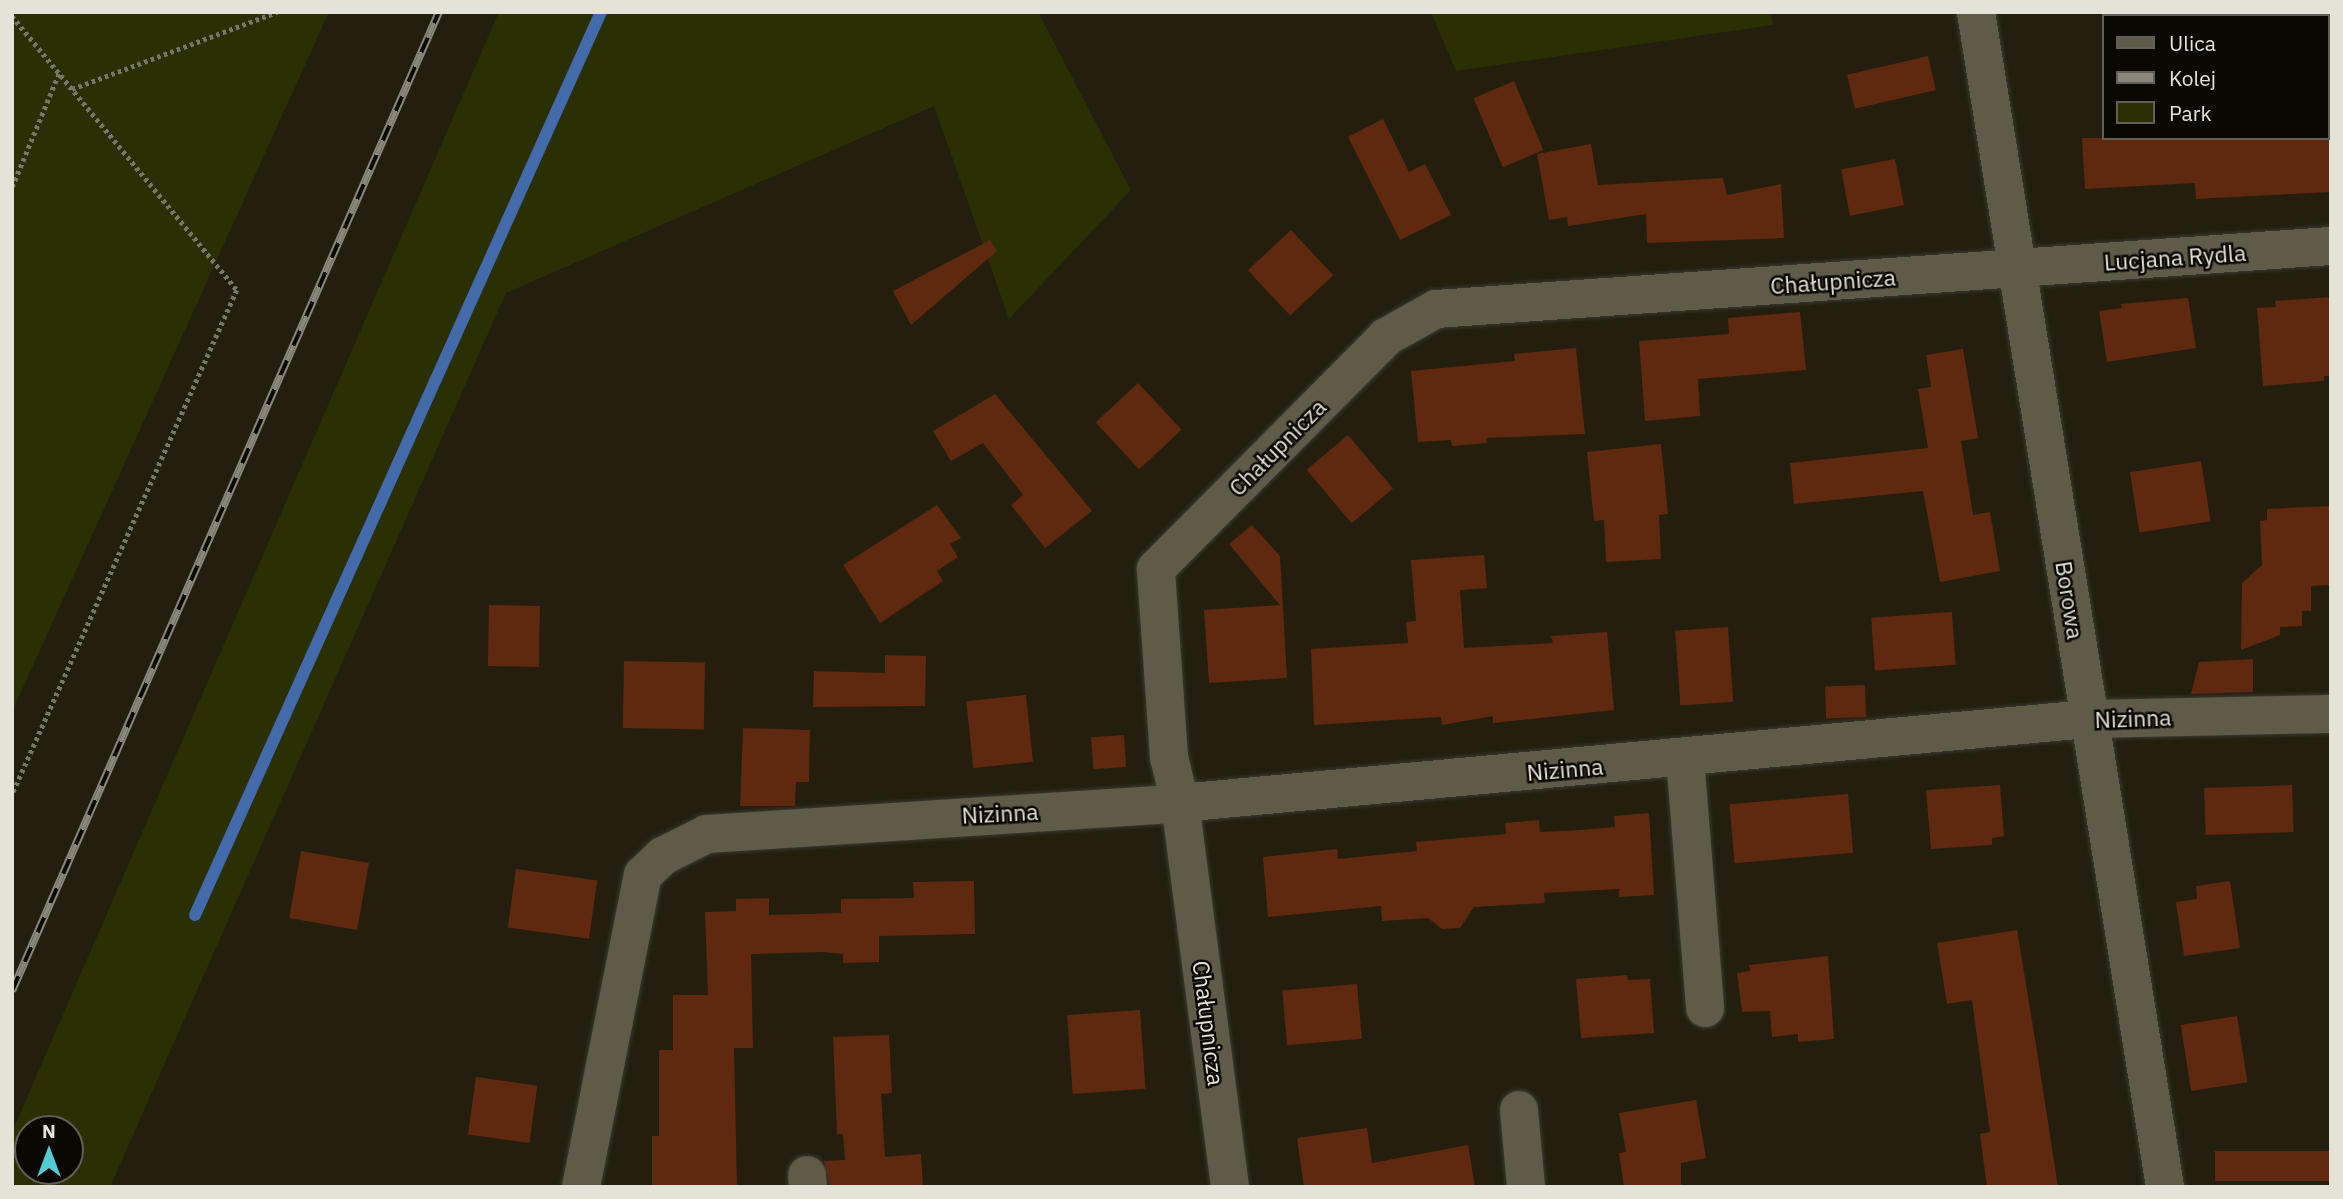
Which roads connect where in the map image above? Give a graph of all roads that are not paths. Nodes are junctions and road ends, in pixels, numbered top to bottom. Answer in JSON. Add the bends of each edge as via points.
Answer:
{"nodes":[{"id":1,"x":1976,"y":12,"type":"edge"},
{"id":2,"x":2331,"y":246,"type":"edge"},
{"id":3,"x":2018,"y":268,"type":"junction"},
{"id":4,"x":2331,"y":714,"type":"edge"},
{"id":5,"x":2088,"y":719,"type":"junction"},
{"id":6,"x":1685,"y":758,"type":"junction"},
{"id":7,"x":1180,"y":803,"type":"junction"},
{"id":8,"x":1705,"y":1008,"type":"dead end"},
{"id":9,"x":1519,"y":1110,"type":"dead end"},
{"id":10,"x":581,"y":1187,"type":"edge"},
{"id":11,"x":1230,"y":1187,"type":"edge"},
{"id":12,"x":1526,"y":1187,"type":"edge"},
{"id":13,"x":2165,"y":1187,"type":"edge"}],
"edges":[{"from":1,"to":3,"type":"street","name":"Borowa"},
{"from":2,"to":3,"type":"street","name":"Lucjana Rydla"},
{"from":3,"to":5,"type":"street","name":"Borowa"},
{"from":3,"to":7,"type":"street","name":"Chałupnicza","via":[[1436,309],[1386,337],[1156,569],[1170,757]]},
{"from":4,"to":5,"type":"street","name":"Nizinna"},
{"from":5,"to":6,"type":"street","name":"Nizinna"},
{"from":5,"to":13,"type":"street","name":"Borowa"},
{"from":6,"to":7,"type":"street","name":"Nizinna"},
{"from":6,"to":8,"type":"street"},
{"from":7,"to":10,"type":"street","name":"Nizinna","via":[[728,829],[687,842],[663,856],[643,875]]},
{"from":7,"to":11,"type":"street","name":"Chałupnicza"},
{"from":9,"to":12,"type":"street"}]}
